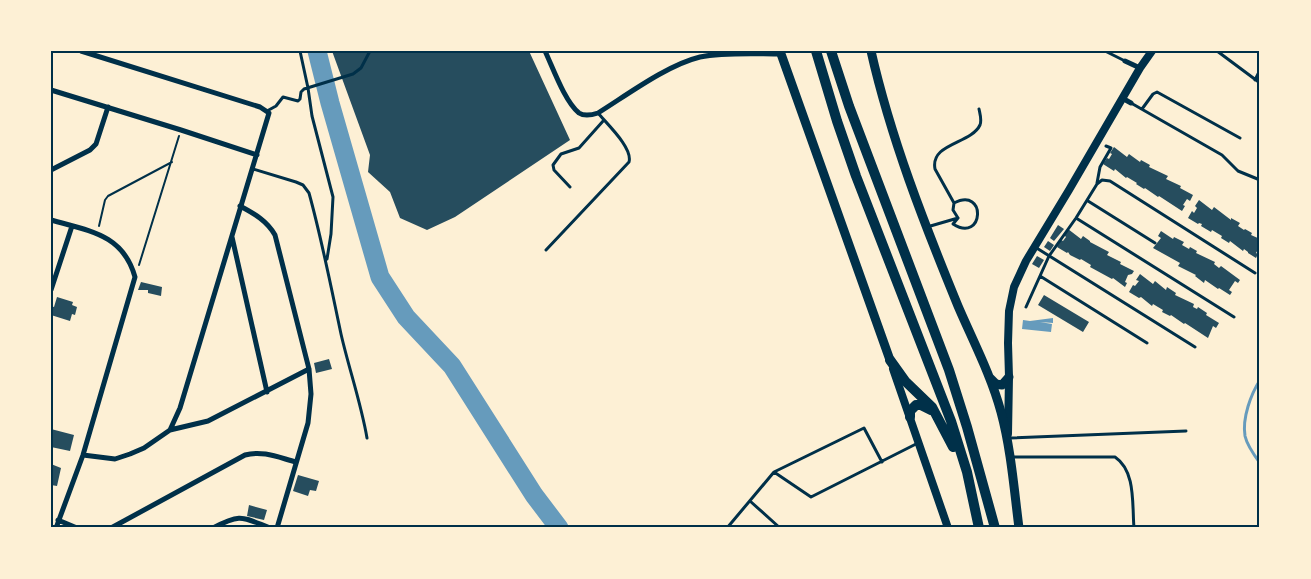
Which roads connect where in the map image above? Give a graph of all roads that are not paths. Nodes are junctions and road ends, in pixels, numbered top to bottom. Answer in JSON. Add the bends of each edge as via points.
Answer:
{"nodes":[{"id":1,"x":81,"y":51,"type":"edge"},
{"id":2,"x":300,"y":51,"type":"edge"},
{"id":3,"x":370,"y":51,"type":"edge"},
{"id":4,"x":545,"y":51,"type":"edge"},
{"id":5,"x":816,"y":51,"type":"edge"},
{"id":6,"x":831,"y":51,"type":"edge"},
{"id":7,"x":871,"y":51,"type":"edge"},
{"id":8,"x":1105,"y":51,"type":"edge"},
{"id":9,"x":1152,"y":51,"type":"edge"},
{"id":10,"x":1217,"y":51,"type":"edge"},
{"id":11,"x":781,"y":53,"type":"edge"},
{"id":12,"x":1125,"y":61,"type":"joint"},
{"id":13,"x":1140,"y":68,"type":"junction"},
{"id":14,"x":1260,"y":70,"type":"edge"},
{"id":15,"x":1256,"y":80,"type":"junction"},
{"id":16,"x":1260,"y":83,"type":"edge"},
{"id":17,"x":308,"y":88,"type":"junction"},
{"id":18,"x":51,"y":90,"type":"edge"},
{"id":19,"x":1122,"y":98,"type":"junction"},
{"id":20,"x":1131,"y":103,"type":"joint"},
{"id":21,"x":108,"y":107,"type":"junction"},
{"id":22,"x":980,"y":109,"type":"dead end"},
{"id":23,"x":1142,"y":109,"type":"junction"},
{"id":24,"x":267,"y":111,"type":"junction"},
{"id":25,"x":598,"y":113,"type":"junction"},
{"id":26,"x":604,"y":120,"type":"junction"},
{"id":27,"x":1240,"y":138,"type":"dead end"},
{"id":28,"x":1106,"y":146,"type":"dead end"},
{"id":29,"x":257,"y":155,"type":"junction"},
{"id":30,"x":253,"y":169,"type":"junction"},
{"id":31,"x":51,"y":170,"type":"edge"},
{"id":32,"x":1260,"y":180,"type":"edge"},
{"id":33,"x":1097,"y":184,"type":"junction"},
{"id":34,"x":570,"y":187,"type":"dead end"},
{"id":35,"x":1088,"y":201,"type":"junction"},
{"id":36,"x":954,"y":203,"type":"junction"},
{"id":37,"x":240,"y":206,"type":"junction"},
{"id":38,"x":958,"y":218,"type":"junction"},
{"id":39,"x":1076,"y":218,"type":"junction"},
{"id":40,"x":51,"y":220,"type":"edge"},
{"id":41,"x":72,"y":226,"type":"junction"},
{"id":42,"x":926,"y":227,"type":"junction"},
{"id":43,"x":232,"y":236,"type":"junction"},
{"id":44,"x":1155,"y":243,"type":"dead end"},
{"id":45,"x":1034,"y":247,"type":"junction"},
{"id":46,"x":546,"y":250,"type":"dead end"},
{"id":47,"x":1049,"y":256,"type":"junction"},
{"id":48,"x":326,"y":262,"type":"junction"},
{"id":49,"x":51,"y":265,"type":"edge"},
{"id":50,"x":59,"y":267,"type":"junction"},
{"id":51,"x":1255,"y":273,"type":"dead end"},
{"id":52,"x":1040,"y":276,"type":"junction"},
{"id":53,"x":51,"y":290,"type":"edge"},
{"id":54,"x":1026,"y":307,"type":"dead end"},
{"id":55,"x":1234,"y":317,"type":"dead end"},
{"id":56,"x":1147,"y":343,"type":"dead end"},
{"id":57,"x":1195,"y":347,"type":"dead end"},
{"id":58,"x":890,"y":360,"type":"junction"},
{"id":59,"x":309,"y":369,"type":"junction"},
{"id":60,"x":988,"y":376,"type":"junction"},
{"id":61,"x":1009,"y":377,"type":"junction"},
{"id":62,"x":267,"y":392,"type":"junction"},
{"id":63,"x":935,"y":414,"type":"junction"},
{"id":64,"x":910,"y":417,"type":"junction"},
{"id":65,"x":170,"y":430,"type":"junction"},
{"id":66,"x":1186,"y":431,"type":"dead end"},
{"id":67,"x":367,"y":438,"type":"dead end"},
{"id":68,"x":1008,"y":438,"type":"junction"},
{"id":69,"x":919,"y":443,"type":"junction"},
{"id":70,"x":83,"y":455,"type":"junction"},
{"id":71,"x":1010,"y":457,"type":"junction"},
{"id":72,"x":296,"y":462,"type":"junction"},
{"id":73,"x":882,"y":462,"type":"junction"},
{"id":74,"x":774,"y":472,"type":"junction"},
{"id":75,"x":966,"y":472,"type":"junction"},
{"id":76,"x":750,"y":502,"type":"junction"},
{"id":77,"x":58,"y":520,"type":"junction"},
{"id":78,"x":56,"y":528,"type":"edge"},
{"id":79,"x":77,"y":528,"type":"edge"},
{"id":80,"x":111,"y":528,"type":"edge"},
{"id":81,"x":213,"y":528,"type":"edge"},
{"id":82,"x":270,"y":528,"type":"edge"},
{"id":83,"x":277,"y":528,"type":"edge"},
{"id":84,"x":727,"y":528,"type":"edge"},
{"id":85,"x":780,"y":528,"type":"edge"},
{"id":86,"x":948,"y":528,"type":"edge"},
{"id":87,"x":978,"y":528,"type":"edge"},
{"id":88,"x":995,"y":528,"type":"edge"},
{"id":89,"x":1018,"y":528,"type":"edge"},
{"id":90,"x":1134,"y":528,"type":"edge"}],
"edges":[{"from":1,"to":24,"type":"street"},
{"from":2,"to":17,"type":"lane"},
{"from":3,"to":17,"type":"lane","via":[[361,68],[355,72]]},
{"from":4,"to":25,"type":"street","via":[[574,108],[585,115]]},
{"from":5,"to":75,"type":"highway","via":[[856,176],[948,412]]},
{"from":6,"to":88,"type":"highway","via":[[949,370]]},
{"from":7,"to":42,"type":"main road","via":[[898,151]]},
{"from":8,"to":12,"type":"lane"},
{"from":9,"to":13,"type":"street"},
{"from":10,"to":15,"type":"lane"},
{"from":11,"to":25,"type":"street","via":[[716,55],[682,63]]},
{"from":11,"to":58,"type":"main road"},
{"from":12,"to":13,"type":"street"},
{"from":13,"to":19,"type":"street"},
{"from":14,"to":15,"type":"lane"},
{"from":15,"to":16,"type":"lane"},
{"from":17,"to":24,"type":"lane","via":[[301,92],[300,101],[283,97]]},
{"from":17,"to":48,"type":"lane","via":[[333,197]]},
{"from":18,"to":21,"type":"street"},
{"from":19,"to":20,"type":"street"},
{"from":19,"to":45,"type":"street"},
{"from":20,"to":23,"type":"lane"},
{"from":21,"to":29,"type":"street"},
{"from":21,"to":31,"type":"street","via":[[96,144]]},
{"from":22,"to":36,"type":"lane","via":[[980,125],[975,131],[941,151],[934,163]]},
{"from":23,"to":27,"type":"lane","via":[[1157,92]]},
{"from":23,"to":32,"type":"lane","via":[[1222,155],[1238,171]]},
{"from":24,"to":29,"type":"street"},
{"from":25,"to":26,"type":"lane"},
{"from":26,"to":34,"type":"lane","via":[[579,148],[561,154],[553,165]]},
{"from":26,"to":46,"type":"lane","via":[[629,152],[629,162]]},
{"from":28,"to":33,"type":"lane","via":[[1111,148],[1100,167]]},
{"from":29,"to":30,"type":"street"},
{"from":30,"to":37,"type":"street"},
{"from":30,"to":48,"type":"lane","via":[[306,188]]},
{"from":33,"to":35,"type":"lane"},
{"from":33,"to":51,"type":"lane","via":[[1102,180],[1110,181]]},
{"from":35,"to":39,"type":"lane"},
{"from":35,"to":44,"type":"lane"},
{"from":36,"to":38,"type":"lane","via":[[953,210]]},
{"from":36,"to":38,"type":"lane","via":[[968,200],[978,211],[974,225],[967,228],[953,224]]},
{"from":37,"to":43,"type":"street"},
{"from":37,"to":59,"type":"street","via":[[263,219],[275,235]]},
{"from":38,"to":42,"type":"lane"},
{"from":39,"to":47,"type":"lane"},
{"from":39,"to":55,"type":"lane"},
{"from":40,"to":41,"type":"street"},
{"from":41,"to":50,"type":"street"},
{"from":41,"to":70,"type":"street","via":[[109,239],[123,251],[135,277]]},
{"from":42,"to":60,"type":"main road"},
{"from":43,"to":62,"type":"street"},
{"from":43,"to":65,"type":"street","via":[[180,408]]},
{"from":45,"to":47,"type":"lane"},
{"from":45,"to":61,"type":"street","via":[[1014,287],[1009,311]]},
{"from":47,"to":52,"type":"lane"},
{"from":47,"to":57,"type":"lane"},
{"from":48,"to":67,"type":"lane"},
{"from":49,"to":50,"type":"street"},
{"from":50,"to":53,"type":"street"},
{"from":52,"to":54,"type":"lane"},
{"from":52,"to":56,"type":"lane"},
{"from":58,"to":63,"type":"highway"},
{"from":58,"to":64,"type":"street"},
{"from":59,"to":62,"type":"street"},
{"from":59,"to":72,"type":"street","via":[[310,410]]},
{"from":60,"to":61,"type":"main road","via":[[1000,385]]},
{"from":60,"to":68,"type":"main road"},
{"from":61,"to":68,"type":"street"},
{"from":62,"to":65,"type":"street","via":[[208,421]]},
{"from":63,"to":64,"type":"highway","via":[[916,405],[910,411]]},
{"from":63,"to":75,"type":"highway"},
{"from":64,"to":69,"type":"street"},
{"from":65,"to":70,"type":"street","via":[[144,448],[115,459]]},
{"from":66,"to":68,"type":"lane"},
{"from":68,"to":71,"type":"main road"},
{"from":69,"to":73,"type":"lane"},
{"from":69,"to":86,"type":"street"},
{"from":70,"to":77,"type":"street"},
{"from":71,"to":89,"type":"main road"},
{"from":71,"to":90,"type":"lane","via":[[1115,457],[1122,461],[1130,478]]},
{"from":72,"to":80,"type":"street","via":[[264,453],[245,455]]},
{"from":72,"to":83,"type":"street"},
{"from":73,"to":74,"type":"lane","via":[[811,498]]},
{"from":73,"to":74,"type":"lane","via":[[864,428]]},
{"from":74,"to":76,"type":"lane"},
{"from":75,"to":87,"type":"highway"},
{"from":76,"to":84,"type":"lane"},
{"from":76,"to":85,"type":"lane"},
{"from":77,"to":78,"type":"street"},
{"from":77,"to":79,"type":"street"},
{"from":81,"to":82,"type":"street","via":[[238,517]]}]}
